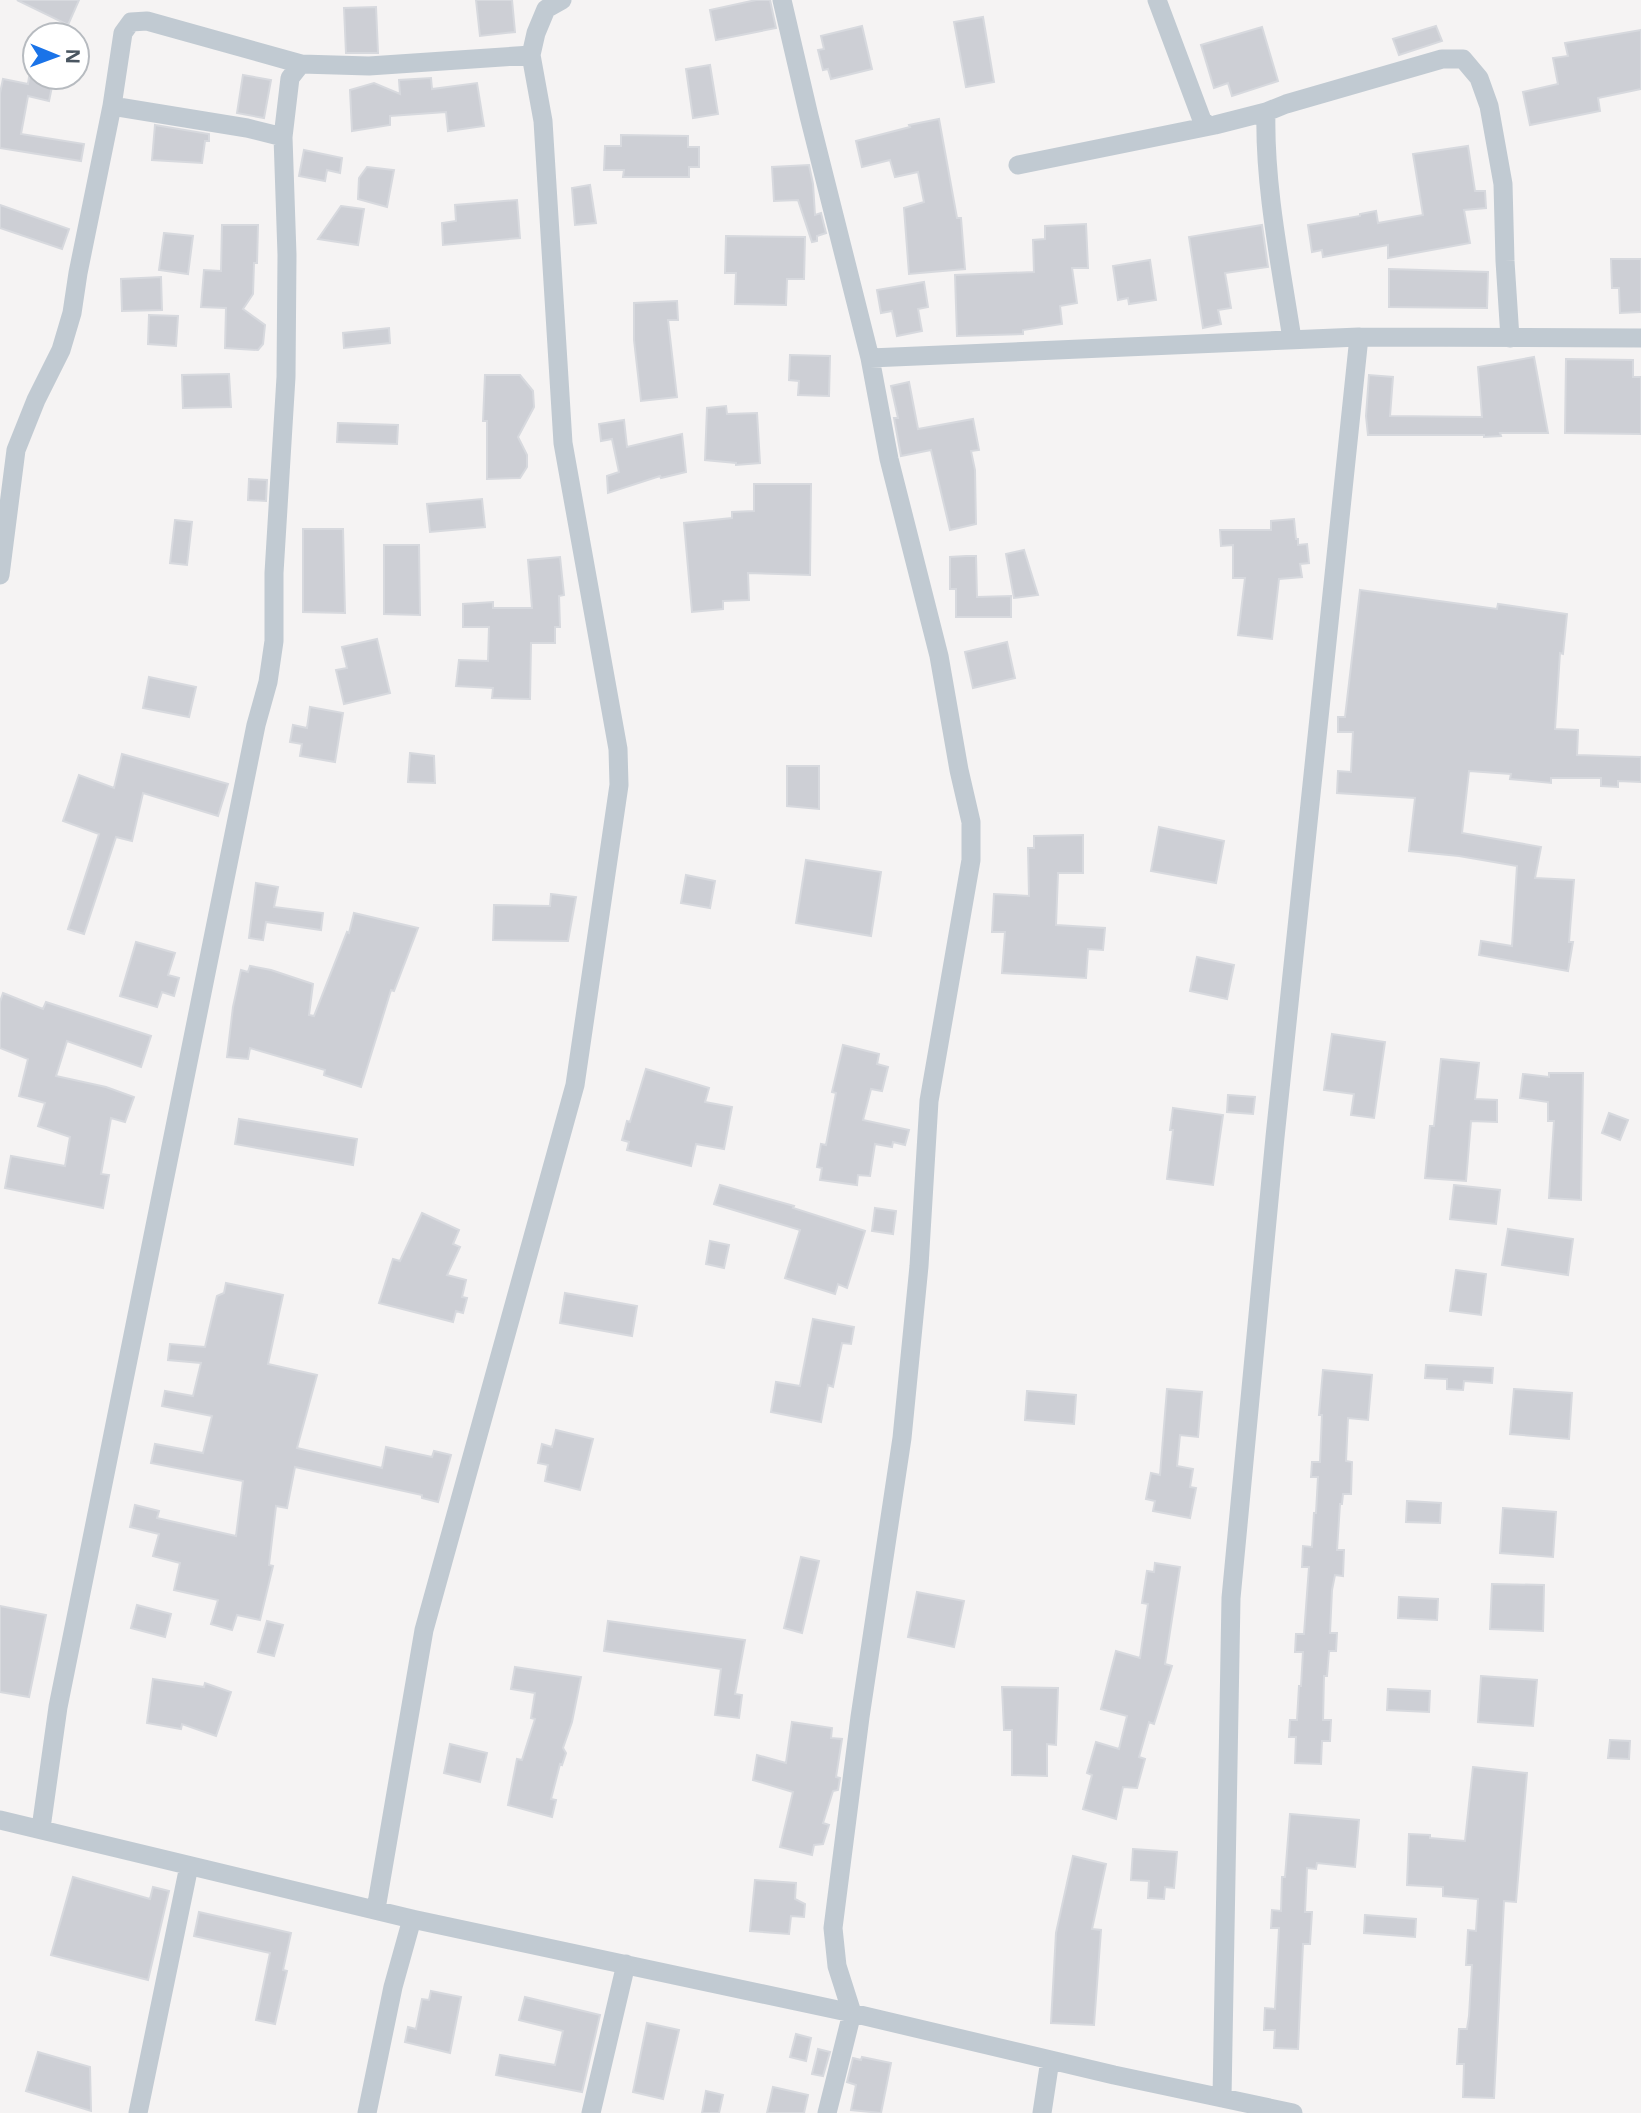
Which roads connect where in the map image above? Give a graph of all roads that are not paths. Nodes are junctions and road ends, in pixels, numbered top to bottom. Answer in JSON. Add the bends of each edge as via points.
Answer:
{"nodes":[{"id":1,"x":562,"y":0,"type":"edge"},
{"id":2,"x":782,"y":0,"type":"edge"},
{"id":3,"x":1157,"y":0,"type":"edge"},
{"id":4,"x":531,"y":55,"type":"junction"},
{"id":5,"x":301,"y":64,"type":"junction"},
{"id":6,"x":112,"y":106,"type":"junction"},
{"id":7,"x":1266,"y":112,"type":"junction"},
{"id":8,"x":1208,"y":125,"type":"junction"},
{"id":9,"x":283,"y":137,"type":"junction"},
{"id":10,"x":1018,"y":165,"type":"dead end"},
{"id":11,"x":1359,"y":337,"type":"junction"},
{"id":12,"x":1510,"y":338,"type":"junction"},
{"id":13,"x":1641,"y":338,"type":"edge"},
{"id":14,"x":1292,"y":339,"type":"junction"},
{"id":15,"x":870,"y":358,"type":"junction"},
{"id":16,"x":0,"y":575,"type":"edge"},
{"id":17,"x":0,"y":1820,"type":"edge"},
{"id":18,"x":41,"y":1828,"type":"junction"},
{"id":19,"x":189,"y":1866,"type":"junction"},
{"id":20,"x":376,"y":1909,"type":"junction"},
{"id":21,"x":412,"y":1919,"type":"junction"},
{"id":22,"x":626,"y":1964,"type":"junction"},
{"id":23,"x":852,"y":2013,"type":"junction"},
{"id":24,"x":1050,"y":2060,"type":"junction"},
{"id":25,"x":1222,"y":2098,"type":"junction"},
{"id":26,"x":1268,"y":2111,"type":"edge"},
{"id":27,"x":138,"y":2113,"type":"edge"},
{"id":28,"x":367,"y":2113,"type":"edge"},
{"id":29,"x":592,"y":2113,"type":"edge"},
{"id":30,"x":827,"y":2113,"type":"edge"},
{"id":31,"x":1042,"y":2113,"type":"edge"},
{"id":32,"x":1293,"y":2113,"type":"edge"}],
"edges":[{"from":1,"to":4,"type":"street","via":[[546,9]]},
{"from":2,"to":15,"type":"street"},
{"from":3,"to":8,"type":"street","via":[[1202,120]]},
{"from":4,"to":5,"type":"street","via":[[369,66]]},
{"from":4,"to":20,"type":"street","via":[[543,121],[563,443],[618,749],[619,785],[575,1085],[424,1630]]},
{"from":5,"to":6,"type":"street","via":[[147,21],[131,22],[123,33]]},
{"from":5,"to":9,"type":"street","via":[[290,78]]},
{"from":6,"to":9,"type":"street"},
{"from":6,"to":16,"type":"street","via":[[72,313],[61,350],[16,450]]},
{"from":7,"to":8,"type":"street"},
{"from":7,"to":12,"type":"street","via":[[1442,59],[1463,59],[1479,78],[1489,106],[1503,184]]},
{"from":7,"to":14,"type":"street","via":[[1265,136]]},
{"from":8,"to":10,"type":"street"},
{"from":9,"to":18,"type":"street","via":[[288,255],[286,377],[274,641],[60,1694]]},
{"from":11,"to":12,"type":"street"},
{"from":11,"to":14,"type":"street"},
{"from":11,"to":25,"type":"street","via":[[1231,1598]]},
{"from":12,"to":13,"type":"street"},
{"from":14,"to":15,"type":"street"},
{"from":15,"to":23,"type":"street","via":[[889,459],[939,656],[971,822],[971,860],[929,1101],[902,1438],[834,1928],[837,1966]]},
{"from":17,"to":18,"type":"street"},
{"from":18,"to":19,"type":"street"},
{"from":19,"to":20,"type":"street"},
{"from":19,"to":27,"type":"street"},
{"from":20,"to":21,"type":"street"},
{"from":21,"to":22,"type":"street"},
{"from":21,"to":28,"type":"street"},
{"from":22,"to":23,"type":"street"},
{"from":22,"to":29,"type":"street"},
{"from":23,"to":24,"type":"street"},
{"from":23,"to":30,"type":"street"},
{"from":24,"to":25,"type":"street"},
{"from":24,"to":31,"type":"street"},
{"from":25,"to":26,"type":"street"},
{"from":26,"to":32,"type":"street"}]}
